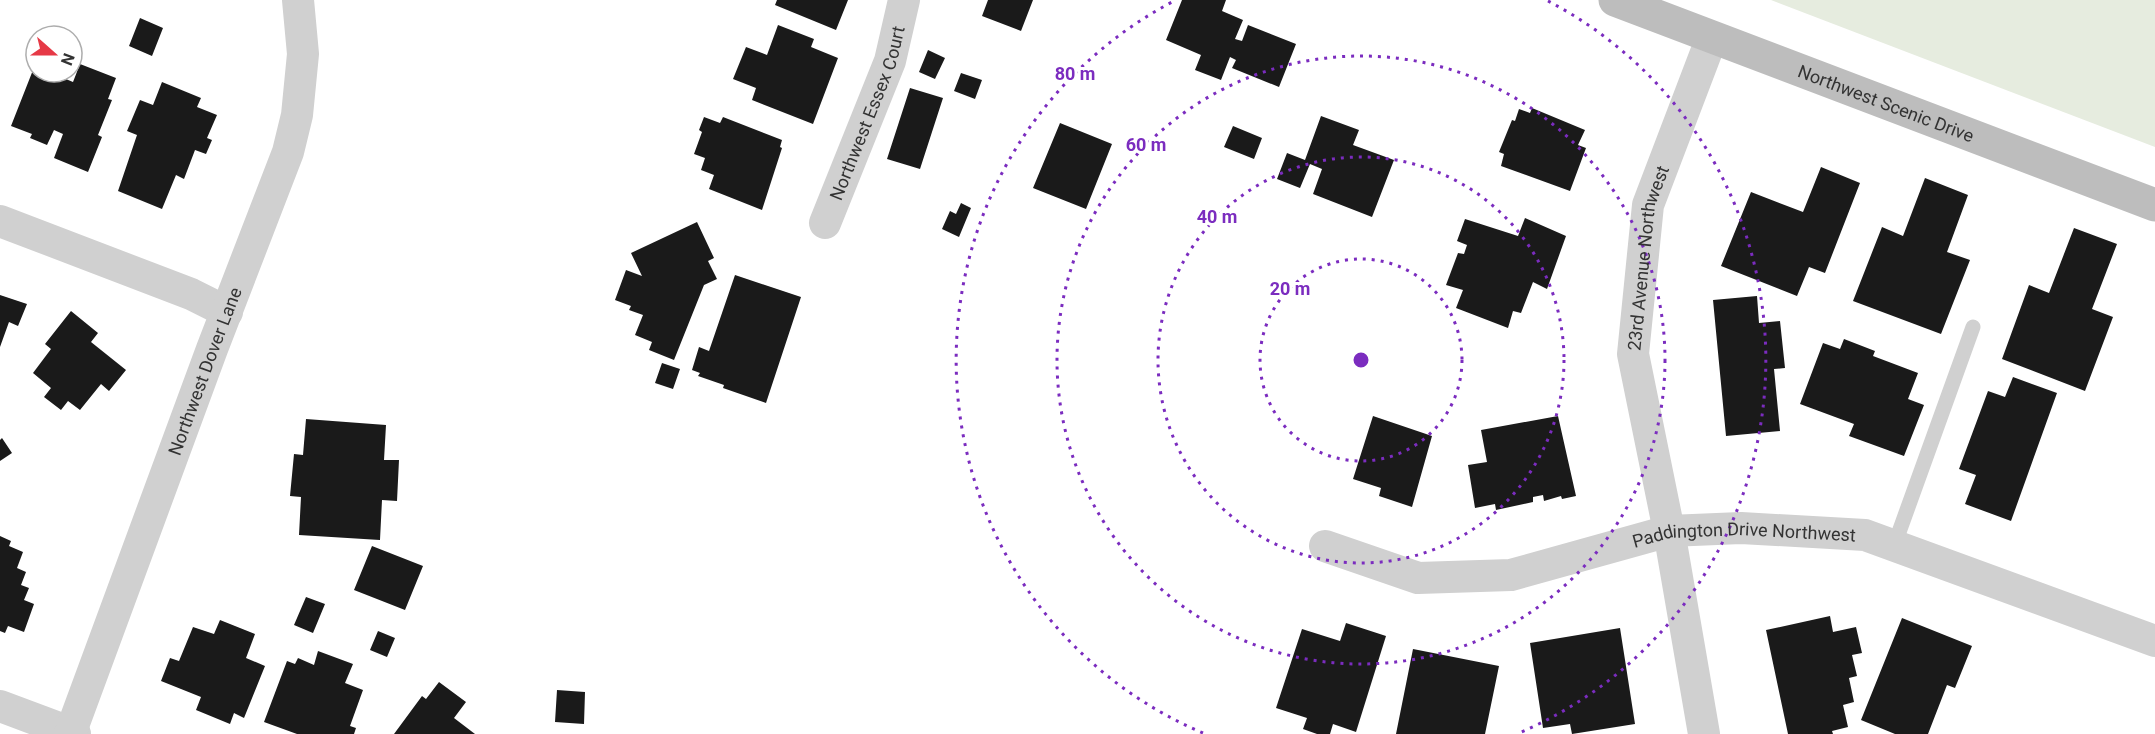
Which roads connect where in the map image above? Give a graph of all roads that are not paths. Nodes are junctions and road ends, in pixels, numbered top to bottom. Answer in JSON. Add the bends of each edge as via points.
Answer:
{"nodes":[{"id":1,"x":298,"y":0,"type":"edge"},
{"id":2,"x":904,"y":0,"type":"edge"},
{"id":3,"x":1615,"y":0,"type":"edge"},
{"id":4,"x":1712,"y":37,"type":"junction"},
{"id":5,"x":2155,"y":205,"type":"edge"},
{"id":6,"x":0,"y":221,"type":"edge"},
{"id":7,"x":825,"y":223,"type":"dead end"},
{"id":8,"x":227,"y":312,"type":"junction"},
{"id":9,"x":1973,"y":327,"type":"dead end"},
{"id":10,"x":1668,"y":531,"type":"junction"},
{"id":11,"x":1325,"y":546,"type":"dead end"},
{"id":12,"x":1894,"y":546,"type":"junction"},
{"id":13,"x":2155,"y":641,"type":"edge"},
{"id":14,"x":0,"y":706,"type":"edge"},
{"id":15,"x":72,"y":733,"type":"edge"},
{"id":16,"x":1704,"y":734,"type":"edge"}],
"edges":[{"from":1,"to":8,"type":"street","name":"Northwest Dover Lane","via":[[303,54],[297,115],[288,152]]},
{"from":2,"to":7,"type":"street","name":"Northwest Essex Court","via":[[890,61]]},
{"from":3,"to":4,"type":"main road","name":"Northwest Scenic Drive"},
{"from":4,"to":5,"type":"main road","name":"Northwest Scenic Drive"},
{"from":4,"to":10,"type":"street","name":"23rd Avenue Northwest","via":[[1648,205],[1633,354]]},
{"from":6,"to":8,"type":"street","via":[[191,294]]},
{"from":8,"to":15,"type":"street","name":"Northwest Dover Lane"},
{"from":9,"to":12,"type":"lane"},
{"from":10,"to":11,"type":"street","name":"Paddington Drive Northwest","via":[[1511,575],[1418,578]]},
{"from":10,"to":12,"type":"street","name":"Paddington Drive Northwest","via":[[1741,528],[1865,535]]},
{"from":10,"to":16,"type":"street","name":"23rd Avenue Northwest"},
{"from":12,"to":13,"type":"street","name":"Paddington Drive Northwest"},
{"from":14,"to":15,"type":"street"}]}
